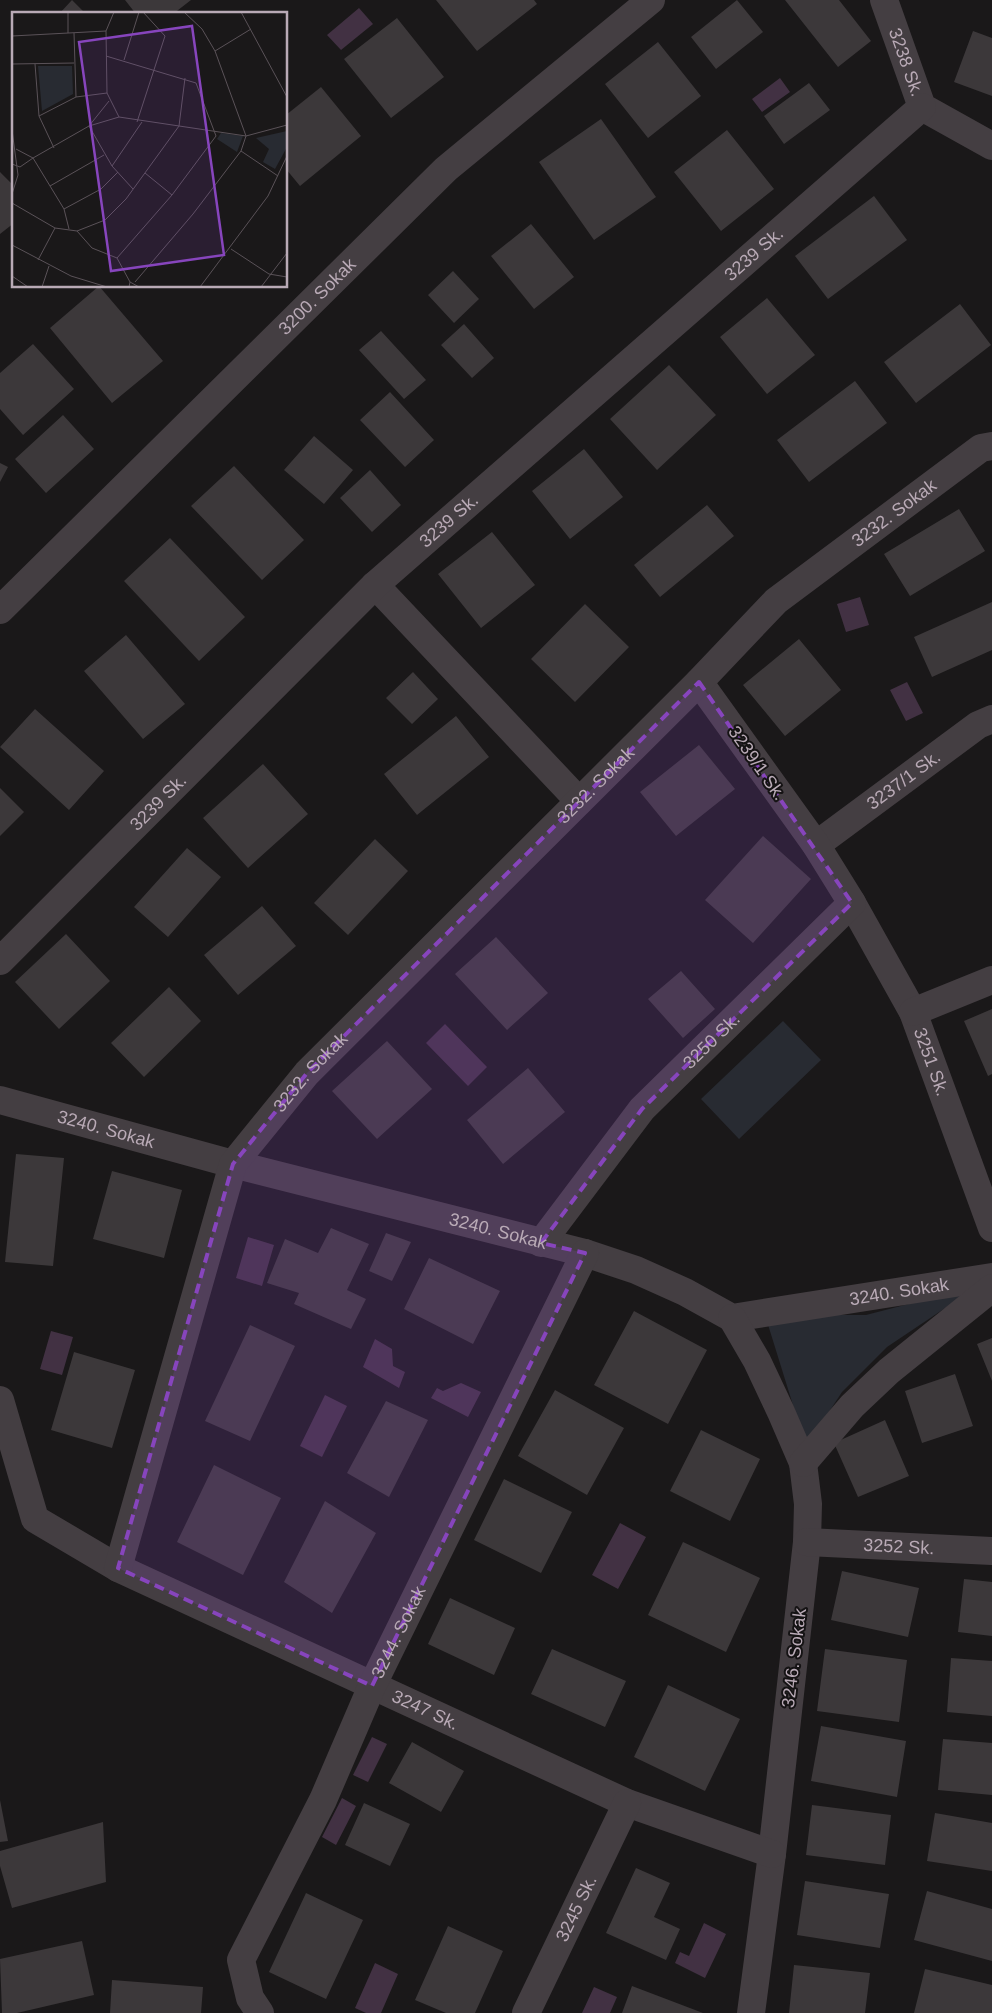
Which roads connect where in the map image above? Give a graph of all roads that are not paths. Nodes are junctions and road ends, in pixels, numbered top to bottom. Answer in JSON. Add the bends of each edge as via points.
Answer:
{"nodes":[{"id":1,"x":651,"y":0,"type":"edge"},
{"id":2,"x":884,"y":0,"type":"edge"},
{"id":3,"x":922,"y":106,"type":"junction"},
{"id":4,"x":992,"y":146,"type":"edge"},
{"id":5,"x":992,"y":446,"type":"edge"},
{"id":6,"x":375,"y":585,"type":"junction"},
{"id":7,"x":0,"y":610,"type":"edge"},
{"id":8,"x":699,"y":682,"type":"junction"},
{"id":9,"x":992,"y":719,"type":"edge"},
{"id":10,"x":579,"y":801,"type":"junction"},
{"id":11,"x":816,"y":845,"type":"junction"},
{"id":12,"x":852,"y":903,"type":"junction"},
{"id":13,"x":0,"y":961,"type":"edge"},
{"id":14,"x":992,"y":980,"type":"edge"},
{"id":15,"x":913,"y":1012,"type":"junction"},
{"id":16,"x":0,"y":1100,"type":"edge"},
{"id":17,"x":233,"y":1164,"type":"junction"},
{"id":18,"x":992,"y":1228,"type":"edge"},
{"id":19,"x":541,"y":1243,"type":"junction"},
{"id":20,"x":585,"y":1253,"type":"junction"},
{"id":21,"x":992,"y":1277,"type":"edge"},
{"id":22,"x":992,"y":1288,"type":"edge"},
{"id":23,"x":732,"y":1318,"type":"junction"},
{"id":24,"x":0,"y":1400,"type":"edge"},
{"id":25,"x":802,"y":1463,"type":"junction"},
{"id":26,"x":808,"y":1542,"type":"junction"},
{"id":27,"x":992,"y":1551,"type":"edge"},
{"id":28,"x":118,"y":1568,"type":"junction"},
{"id":29,"x":372,"y":1686,"type":"junction"},
{"id":30,"x":627,"y":1803,"type":"junction"},
{"id":31,"x":772,"y":1854,"type":"junction"},
{"id":32,"x":260,"y":2013,"type":"edge"},
{"id":33,"x":526,"y":2013,"type":"edge"},
{"id":34,"x":751,"y":2013,"type":"edge"}],
"edges":[{"from":1,"to":7,"type":"street","name":"3200. Sokak","via":[[446,168]]},
{"from":2,"to":3,"type":"street","name":"3238 Sk."},
{"from":3,"to":4,"type":"street","name":"3238 Sk."},
{"from":3,"to":6,"type":"street","name":"3239 Sk."},
{"from":5,"to":8,"type":"street","name":"3232. Sokak","via":[[982,448],[776,602]]},
{"from":6,"to":10,"type":"street"},
{"from":6,"to":13,"type":"street","name":"3239 Sk."},
{"from":8,"to":10,"type":"street","name":"3232. Sokak"},
{"from":8,"to":11,"type":"street","name":"3239/1 Sk."},
{"from":9,"to":11,"type":"street","name":"3237/1 Sk.","via":[[978,725]]},
{"from":10,"to":17,"type":"street","name":"3232. Sokak","via":[[307,1073]]},
{"from":11,"to":12,"type":"street"},
{"from":12,"to":15,"type":"street","name":"3251 Sk."},
{"from":12,"to":19,"type":"street","name":"3250 Sk.","via":[[642,1109]]},
{"from":14,"to":15,"type":"street"},
{"from":15,"to":18,"type":"street","name":"3251 Sk."},
{"from":16,"to":17,"type":"street","name":"3240. Sokak"},
{"from":17,"to":19,"type":"street","name":"3240. Sokak"},
{"from":17,"to":28,"type":"street"},
{"from":19,"to":20,"type":"street","name":"3240. Sokak"},
{"from":20,"to":23,"type":"street","name":"3240. Sokak","via":[[636,1270]]},
{"from":20,"to":29,"type":"street","name":"3244. Sokak"},
{"from":21,"to":23,"type":"street","name":"3240. Sokak"},
{"from":22,"to":25,"type":"street","via":[[889,1370]]},
{"from":23,"to":25,"type":"street","name":"3246. Sokak","via":[[757,1360]]},
{"from":24,"to":28,"type":"street","name":"3247 Sk.","via":[[35,1519]]},
{"from":25,"to":26,"type":"street","name":"3246. Sokak","via":[[808,1504]]},
{"from":26,"to":27,"type":"street","name":"3252 Sk."},
{"from":26,"to":31,"type":"street","name":"3246. Sokak"},
{"from":28,"to":29,"type":"street","name":"3247 Sk."},
{"from":29,"to":30,"type":"street","name":"3247 Sk."},
{"from":29,"to":32,"type":"street","name":"3244. Sokak","via":[[323,1800],[241,1960],[250,1998]]},
{"from":30,"to":31,"type":"street","name":"3247 Sk."},
{"from":30,"to":33,"type":"street","name":"3245 Sk."},
{"from":31,"to":34,"type":"street","name":"3246. Sokak"}]}
